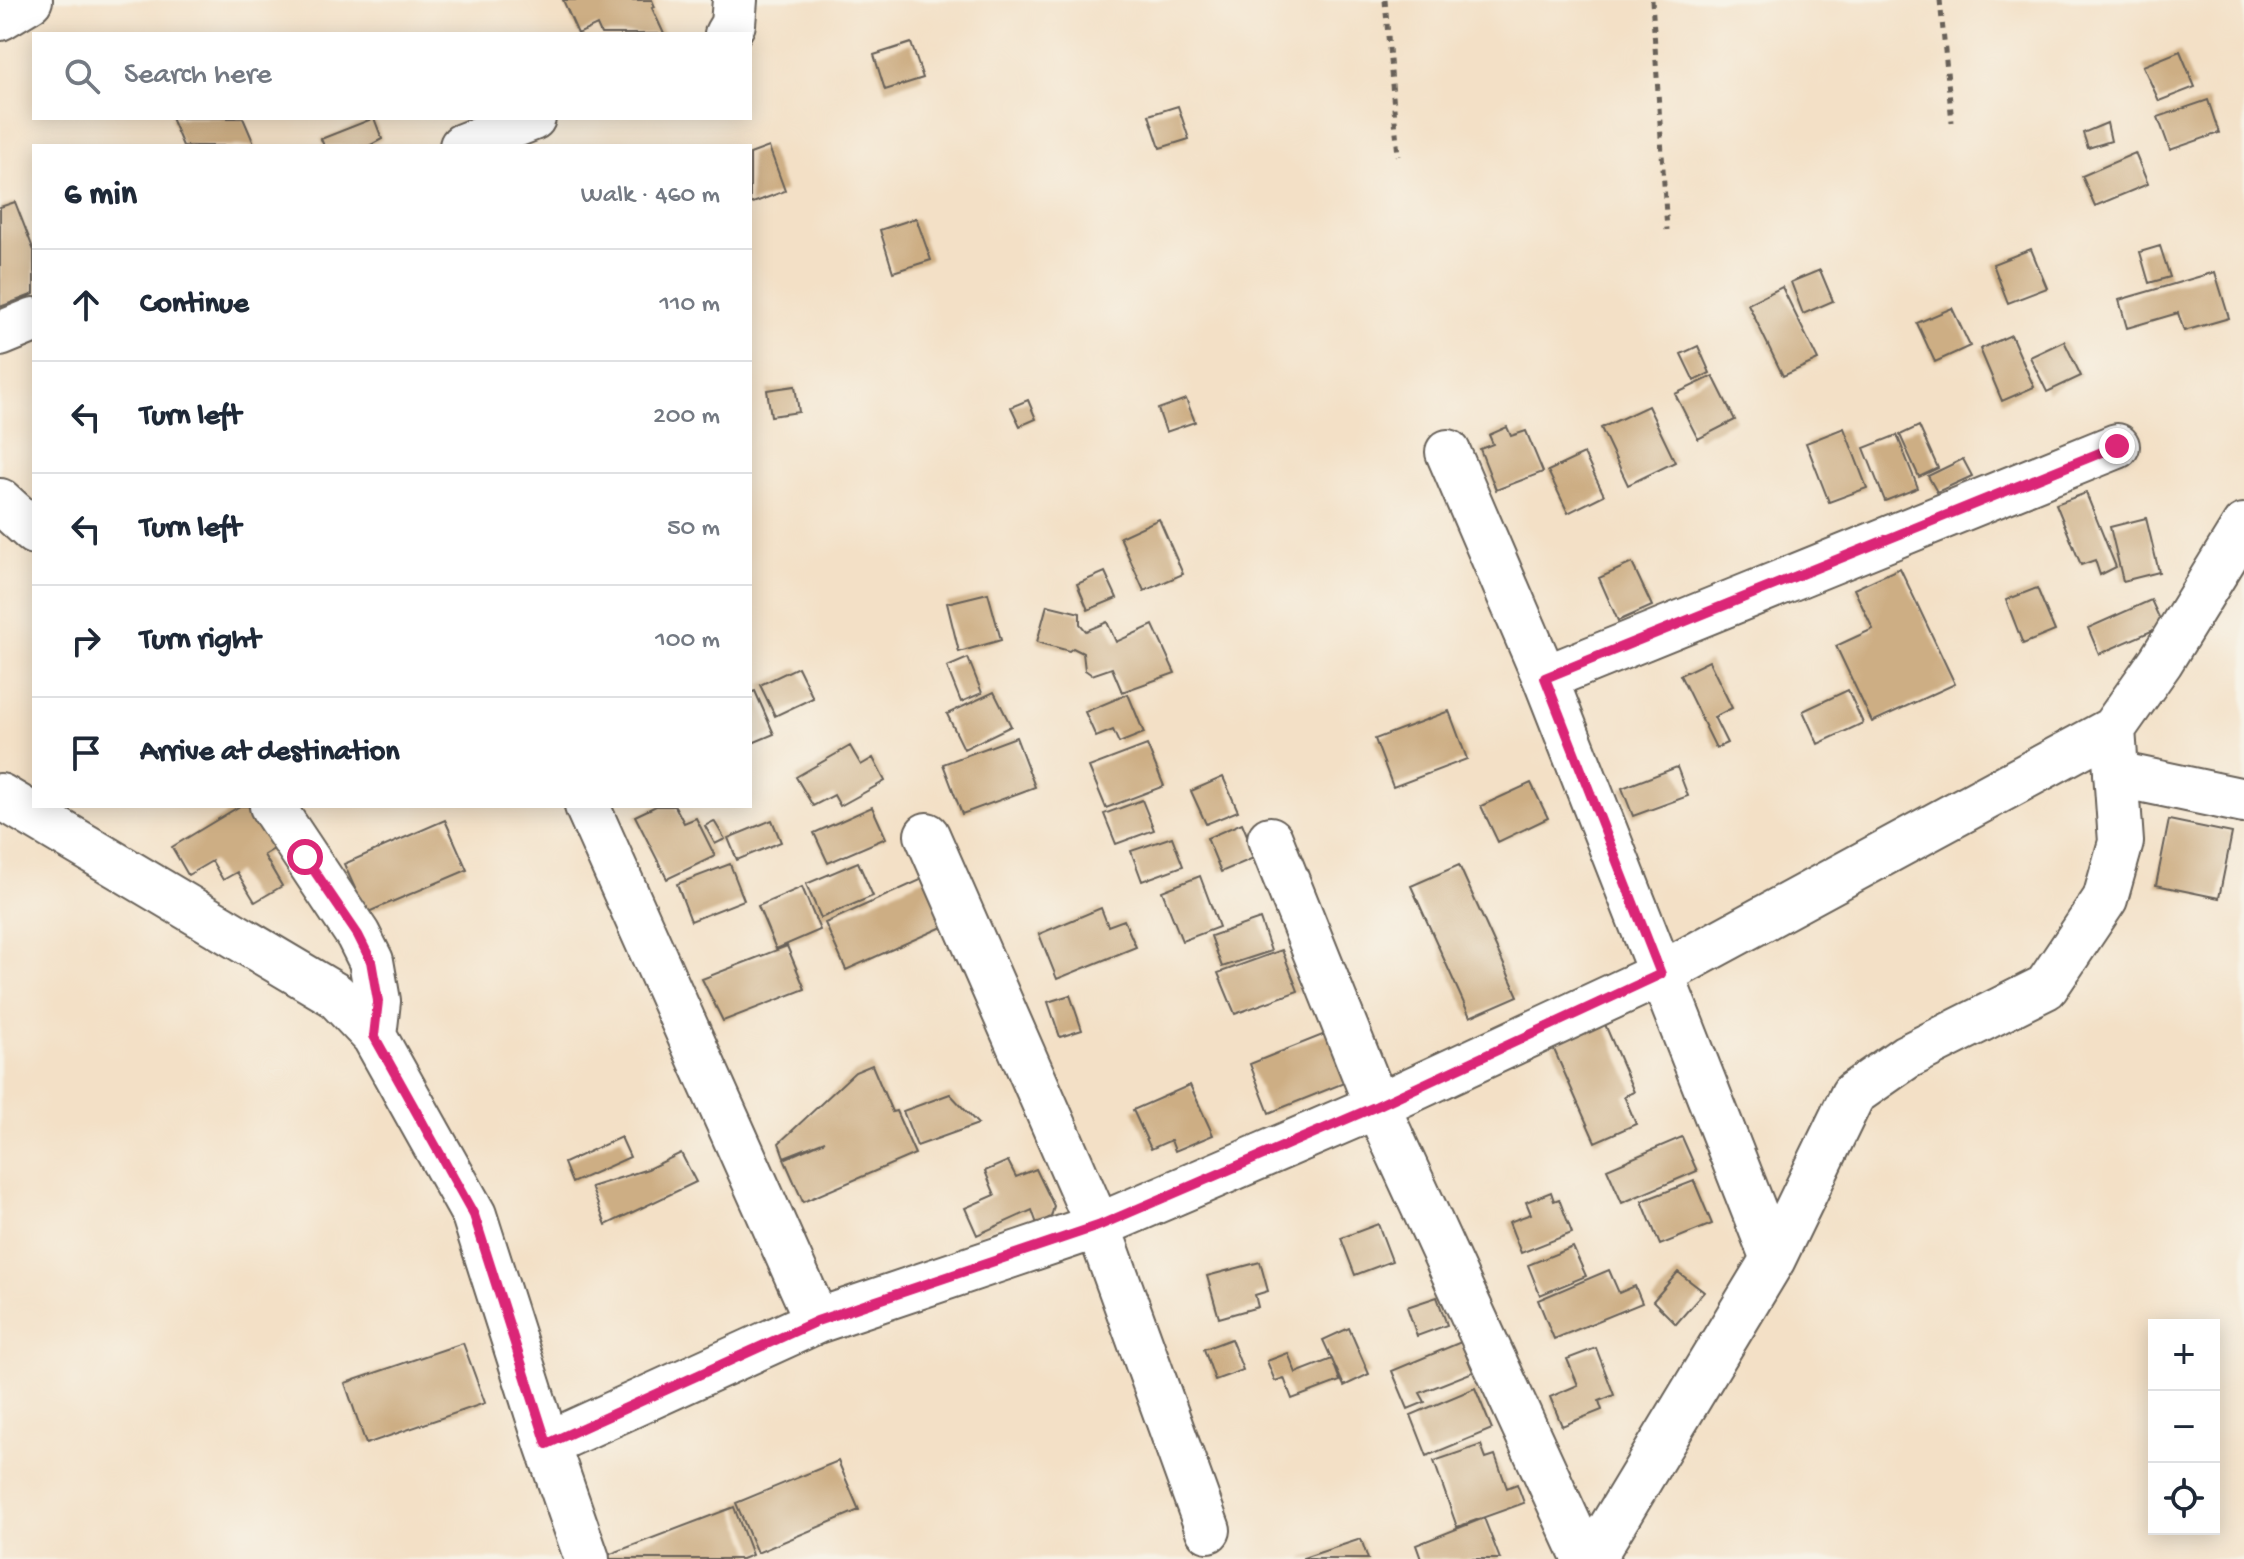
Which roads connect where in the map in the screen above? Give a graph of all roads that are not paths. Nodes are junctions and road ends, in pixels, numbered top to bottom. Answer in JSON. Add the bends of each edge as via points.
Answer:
{"nodes":[{"id":1,"x":30,"y":0,"type":"edge"},
{"id":2,"x":735,"y":0,"type":"edge"},
{"id":3,"x":0,"y":18,"type":"edge"},
{"id":4,"x":728,"y":32,"type":"edge"},
{"id":5,"x":528,"y":120,"type":"edge"},
{"id":6,"x":467,"y":144,"type":"edge"},
{"id":7,"x":32,"y":321,"type":"edge"},
{"id":8,"x":0,"y":334,"type":"edge"},
{"id":9,"x":2117,"y":446,"type":"dead end"},
{"id":10,"x":1448,"y":452,"type":"dead end"},
{"id":11,"x":0,"y":501,"type":"edge"},
{"id":12,"x":2244,"y":526,"type":"edge"},
{"id":13,"x":32,"y":530,"type":"edge"},
{"id":14,"x":1545,"y":678,"type":"junction"},
{"id":15,"x":2113,"y":729,"type":"junction"},
{"id":16,"x":2116,"y":774,"type":"junction"},
{"id":17,"x":0,"y":796,"type":"edge"},
{"id":18,"x":2244,"y":801,"type":"edge"},
{"id":19,"x":273,"y":808,"type":"edge"},
{"id":20,"x":588,"y":808,"type":"edge"},
{"id":21,"x":927,"y":835,"type":"dead end"},
{"id":22,"x":1270,"y":839,"type":"dead end"},
{"id":23,"x":1661,"y":974,"type":"junction"},
{"id":24,"x":374,"y":1036,"type":"junction"},
{"id":25,"x":1377,"y":1106,"type":"junction"},
{"id":26,"x":1098,"y":1226,"type":"junction"},
{"id":27,"x":1773,"y":1259,"type":"junction"},
{"id":28,"x":817,"y":1321,"type":"junction"},
{"id":29,"x":547,"y":1444,"type":"junction"},
{"id":30,"x":1208,"y":1530,"type":"dead end"},
{"id":31,"x":587,"y":1559,"type":"edge"},
{"id":32,"x":1585,"y":1559,"type":"edge"},
{"id":33,"x":1592,"y":1559,"type":"edge"}],
"edges":[{"from":1,"to":3,"type":"street"},
{"from":2,"to":4,"type":"street"},
{"from":5,"to":6,"type":"street"},
{"from":7,"to":8,"type":"street"},
{"from":9,"to":14,"type":"street"},
{"from":10,"to":14,"type":"street"},
{"from":11,"to":13,"type":"street"},
{"from":12,"to":15,"type":"street"},
{"from":14,"to":23,"type":"street"},
{"from":15,"to":16,"type":"street"},
{"from":15,"to":23,"type":"street"},
{"from":16,"to":18,"type":"street"},
{"from":16,"to":27,"type":"street","via":[[2121,842],[2105,899],[2046,987],[1906,1057],[1853,1094]]},
{"from":17,"to":24,"type":"street","via":[[335,995]]},
{"from":19,"to":24,"type":"street","via":[[371,961],[378,1001]]},
{"from":20,"to":28,"type":"street"},
{"from":21,"to":26,"type":"street"},
{"from":22,"to":25,"type":"street"},
{"from":23,"to":25,"type":"street"},
{"from":23,"to":27,"type":"street"},
{"from":24,"to":29,"type":"street","via":[[474,1215]]},
{"from":25,"to":26,"type":"street"},
{"from":25,"to":32,"type":"street"},
{"from":26,"to":28,"type":"street"},
{"from":26,"to":30,"type":"street"},
{"from":27,"to":33,"type":"street"},
{"from":28,"to":29,"type":"street"},
{"from":29,"to":31,"type":"street"}]}
